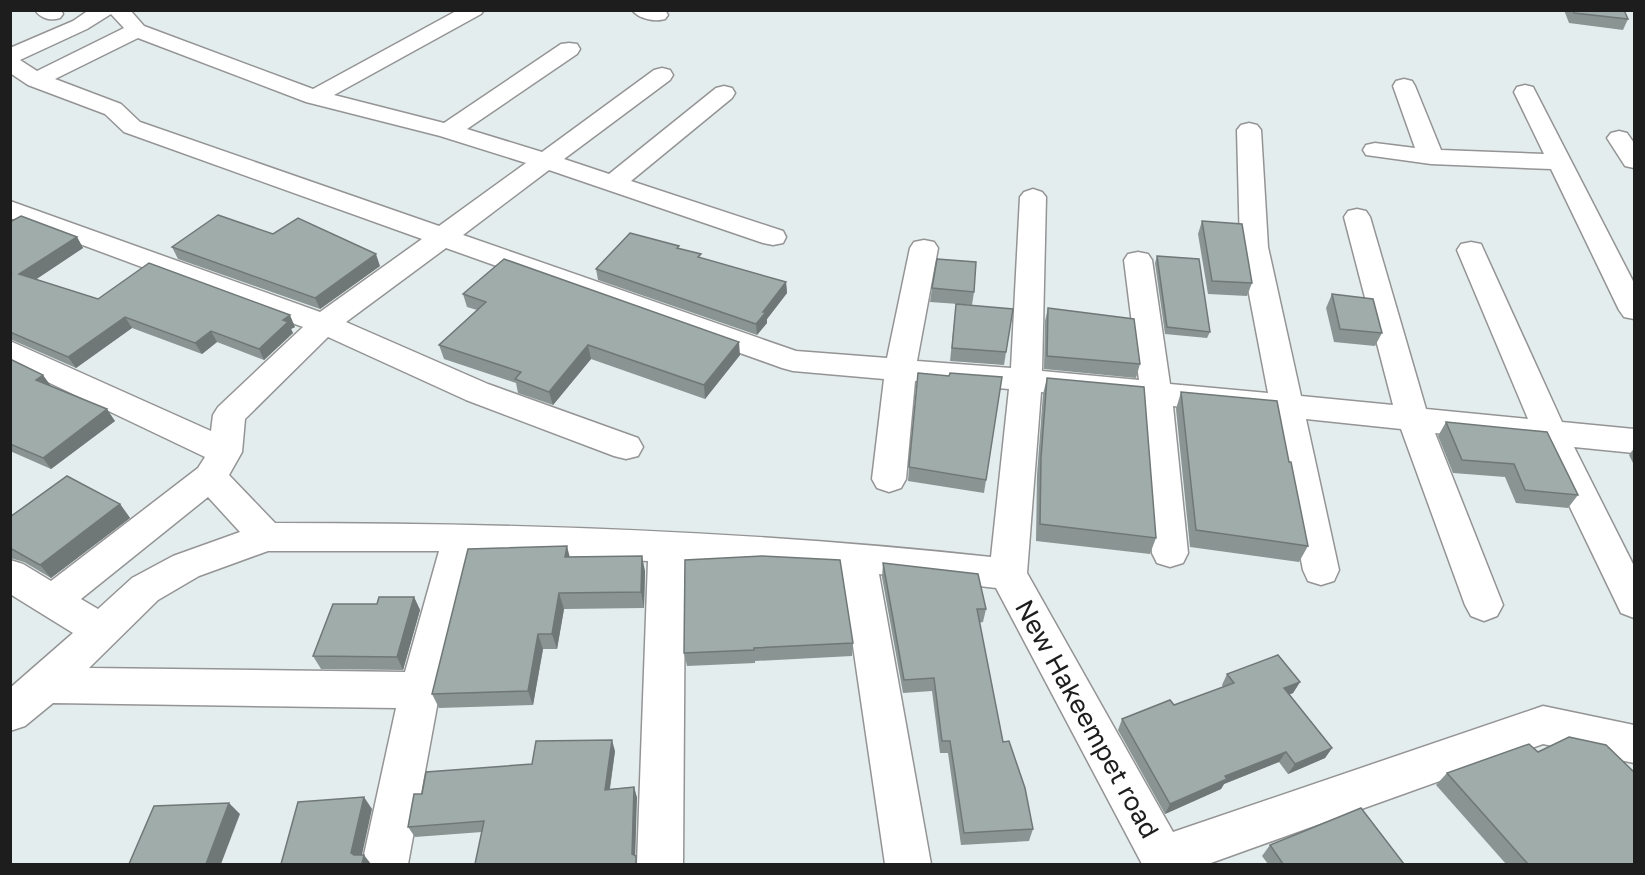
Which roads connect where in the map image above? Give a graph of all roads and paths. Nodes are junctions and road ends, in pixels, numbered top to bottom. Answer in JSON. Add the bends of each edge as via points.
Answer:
{"nodes":[{"id":1,"x":104,"y":10,"type":"edge"},
{"id":2,"x":118,"y":10,"type":"edge"},
{"id":3,"x":428,"y":10,"type":"edge"},
{"id":4,"x":474,"y":10,"type":"edge"},
{"id":5,"x":454,"y":22,"type":"junction"},
{"id":6,"x":137,"y":30,"type":"junction"},
{"id":7,"x":569,"y":50,"type":"dead end"},
{"id":8,"x":10,"y":56,"type":"edge"},
{"id":9,"x":10,"y":63,"type":"edge"},
{"id":10,"x":662,"y":75,"type":"dead end"},
{"id":11,"x":36,"y":80,"type":"junction"},
{"id":12,"x":1404,"y":86,"type":"dead end"},
{"id":13,"x":1525,"y":92,"type":"dead end"},
{"id":14,"x":724,"y":93,"type":"dead end"},
{"id":15,"x":314,"y":97,"type":"junction"},
{"id":16,"x":1249,"y":130,"type":"dead end"},
{"id":17,"x":448,"y":131,"type":"junction"},
{"id":18,"x":1619,"y":138,"type":"dead end"},
{"id":19,"x":1375,"y":150,"type":"dead end"},
{"id":20,"x":1431,"y":157,"type":"junction"},
{"id":21,"x":546,"y":161,"type":"junction"},
{"id":22,"x":1635,"y":161,"type":"edge"},
{"id":23,"x":1559,"y":162,"type":"junction"},
{"id":24,"x":613,"y":183,"type":"junction"},
{"id":25,"x":1033,"y":196,"type":"dead end"},
{"id":26,"x":10,"y":209,"type":"edge"},
{"id":27,"x":1357,"y":217,"type":"dead end"},
{"id":28,"x":442,"y":235,"type":"junction"},
{"id":29,"x":773,"y":237,"type":"dead end"},
{"id":30,"x":924,"y":248,"type":"dead end"},
{"id":31,"x":1471,"y":250,"type":"dead end"},
{"id":32,"x":1138,"y":260,"type":"dead end"},
{"id":33,"x":1635,"y":310,"type":"edge"},
{"id":34,"x":324,"y":324,"type":"junction"},
{"id":35,"x":10,"y":351,"type":"edge"},
{"id":36,"x":900,"y":371,"type":"junction"},
{"id":37,"x":1026,"y":380,"type":"junction"},
{"id":38,"x":1156,"y":393,"type":"junction"},
{"id":39,"x":1287,"y":406,"type":"junction"},
{"id":40,"x":1413,"y":418,"type":"junction"},
{"id":41,"x":1550,"y":432,"type":"junction"},
{"id":42,"x":1635,"y":441,"type":"edge"},
{"id":43,"x":626,"y":447,"type":"dead end"},
{"id":44,"x":889,"y":479,"type":"dead end"},
{"id":45,"x":235,"y":495,"type":"junction"},
{"id":46,"x":460,"y":537,"type":"junction"},
{"id":47,"x":667,"y":548,"type":"junction"},
{"id":48,"x":1170,"y":553,"type":"dead end"},
{"id":49,"x":1010,"y":554,"type":"junction"},
{"id":50,"x":858,"y":557,"type":"junction"},
{"id":51,"x":1321,"y":570,"type":"dead end"},
{"id":52,"x":10,"y":575,"type":"edge"},
{"id":53,"x":1635,"y":602,"type":"edge"},
{"id":54,"x":1484,"y":605,"type":"dead end"},
{"id":55,"x":76,"y":615,"type":"junction"},
{"id":56,"x":45,"y":685,"type":"junction"},
{"id":57,"x":420,"y":690,"type":"junction"},
{"id":58,"x":10,"y":713,"type":"edge"},
{"id":59,"x":1635,"y":744,"type":"edge"},
{"id":60,"x":1164,"y":861,"type":"edge"},
{"id":61,"x":385,"y":864,"type":"edge"},
{"id":62,"x":660,"y":864,"type":"edge"},
{"id":63,"x":908,"y":864,"type":"edge"}],
"edges":[{"from":1,"to":8,"type":"street"},
{"from":2,"to":6,"type":"street"},
{"from":3,"to":5,"type":"street"},
{"from":4,"to":5,"type":"street"},
{"from":5,"to":15,"type":"street"},
{"from":6,"to":11,"type":"street"},
{"from":6,"to":15,"type":"street"},
{"from":7,"to":17,"type":"street"},
{"from":9,"to":11,"type":"street"},
{"from":10,"to":21,"type":"street"},
{"from":11,"to":28,"type":"street","via":[[113,109],[132,127]]},
{"from":12,"to":20,"type":"street"},
{"from":13,"to":23,"type":"street"},
{"from":14,"to":24,"type":"street"},
{"from":15,"to":17,"type":"street"},
{"from":16,"to":39,"type":"street","via":[[1254,247]]},
{"from":17,"to":21,"type":"street"},
{"from":18,"to":22,"type":"street"},
{"from":19,"to":20,"type":"street"},
{"from":20,"to":23,"type":"street"},
{"from":21,"to":24,"type":"street"},
{"from":21,"to":28,"type":"street"},
{"from":23,"to":33,"type":"street"},
{"from":24,"to":29,"type":"street"},
{"from":25,"to":37,"type":"street"},
{"from":26,"to":34,"type":"street"},
{"from":27,"to":40,"type":"street"},
{"from":28,"to":34,"type":"street"},
{"from":28,"to":36,"type":"street","via":[[793,361]]},
{"from":30,"to":36,"type":"street"},
{"from":31,"to":41,"type":"street"},
{"from":32,"to":38,"type":"street"},
{"from":34,"to":43,"type":"street","via":[[477,392]]},
{"from":34,"to":45,"type":"street","via":[[229,415]]},
{"from":35,"to":45,"type":"street"},
{"from":36,"to":37,"type":"street"},
{"from":36,"to":44,"type":"street"},
{"from":37,"to":38,"type":"street"},
{"from":37,"to":49,"type":"street"},
{"from":38,"to":39,"type":"street"},
{"from":38,"to":48,"type":"street"},
{"from":39,"to":40,"type":"street"},
{"from":39,"to":51,"type":"street"},
{"from":40,"to":41,"type":"street"},
{"from":40,"to":54,"type":"street"},
{"from":41,"to":42,"type":"street"},
{"from":41,"to":53,"type":"street"},
{"from":45,"to":46,"type":"street"},
{"from":45,"to":55,"type":"street"},
{"from":45,"to":55,"type":"street","via":[[186,566],[145,589]]},
{"from":46,"to":47,"type":"street"},
{"from":46,"to":57,"type":"street"},
{"from":47,"to":50,"type":"street"},
{"from":47,"to":62,"type":"street"},
{"from":49,"to":50,"type":"street"},
{"from":49,"to":60,"type":"street","name":"New Hakeempet road"},
{"from":50,"to":63,"type":"street"},
{"from":52,"to":55,"type":"street"},
{"from":55,"to":56,"type":"street"},
{"from":56,"to":57,"type":"street"},
{"from":56,"to":58,"type":"street"},
{"from":57,"to":61,"type":"street"},
{"from":59,"to":60,"type":"street","via":[[1543,725]]}]}
